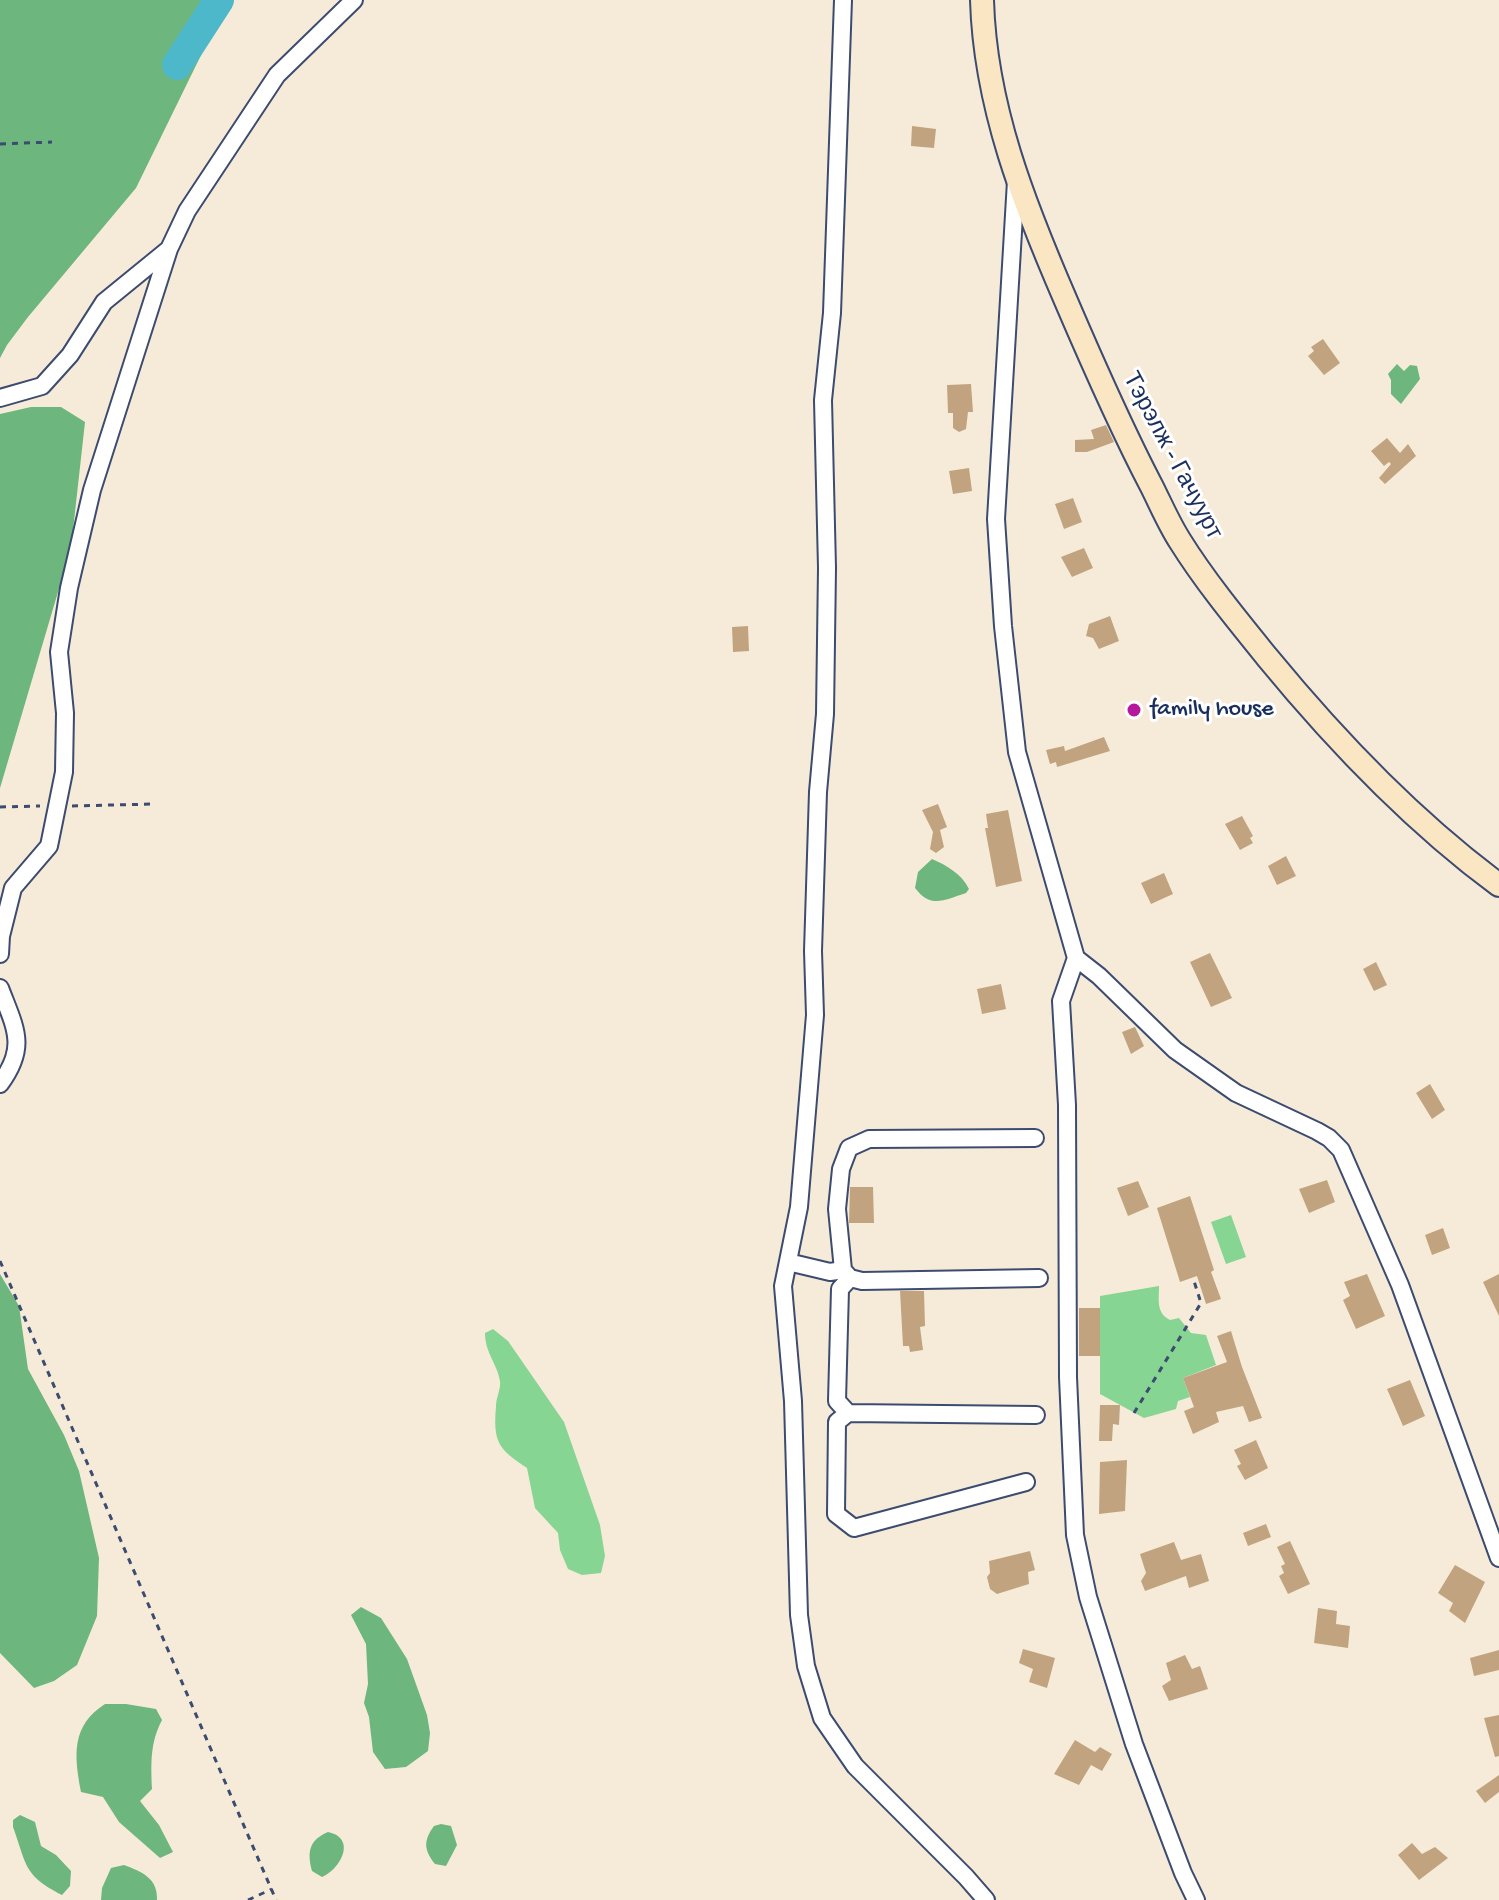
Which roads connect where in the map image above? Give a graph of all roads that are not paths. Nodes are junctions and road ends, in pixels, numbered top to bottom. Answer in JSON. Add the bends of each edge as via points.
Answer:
{"nodes":[{"id":1,"x":354,"y":0,"type":"edge"},
{"id":2,"x":843,"y":0,"type":"edge"},
{"id":3,"x":982,"y":0,"type":"edge"},
{"id":4,"x":1016,"y":180,"type":"junction"},
{"id":5,"x":169,"y":249,"type":"junction"},
{"id":6,"x":0,"y":398,"type":"edge"},
{"id":7,"x":1499,"y":885,"type":"edge"},
{"id":8,"x":0,"y":954,"type":"edge"},
{"id":9,"x":1076,"y":958,"type":"junction"},
{"id":10,"x":0,"y":988,"type":"edge"},
{"id":11,"x":0,"y":1084,"type":"edge"},
{"id":12,"x":1035,"y":1138,"type":"dead end"},
{"id":13,"x":788,"y":1262,"type":"junction"},
{"id":14,"x":846,"y":1274,"type":"junction"},
{"id":15,"x":1039,"y":1278,"type":"dead end"},
{"id":16,"x":848,"y":1413,"type":"junction"},
{"id":17,"x":1036,"y":1415,"type":"dead end"},
{"id":18,"x":1026,"y":1482,"type":"dead end"},
{"id":19,"x":1499,"y":1558,"type":"edge"},
{"id":20,"x":986,"y":1900,"type":"edge"},
{"id":21,"x":1196,"y":1900,"type":"edge"}],
"edges":[{"from":1,"to":5,"type":"street","via":[[277,75],[187,211]]},
{"from":2,"to":13,"type":"street","via":[[832,313],[823,400],[827,568],[815,1015],[801,1193]]},
{"from":3,"to":4,"type":"main road","name":"Тэрэлж - Гачуурт","via":[[990,82]]},
{"from":4,"to":7,"type":"main road","name":"Тэрэлж - Гачуурт","via":[[1119,425],[1180,541],[1250,636],[1358,761],[1418,820]]},
{"from":4,"to":9,"type":"street","via":[[996,519],[1003,626],[1017,752]]},
{"from":5,"to":6,"type":"street","via":[[104,302],[70,355],[42,386]]},
{"from":5,"to":8,"type":"street","via":[[92,490],[69,588],[59,652],[64,772],[49,846],[13,888]]},
{"from":9,"to":19,"type":"street","via":[[1175,1050],[1236,1093],[1317,1131],[1341,1150],[1400,1285]]},
{"from":9,"to":21,"type":"street","via":[[1061,1001],[1075,1535],[1088,1597],[1134,1744]]},
{"from":10,"to":11,"type":"street","via":[[18,1038],[13,1066]]},
{"from":12,"to":14,"type":"street","via":[[869,1139],[849,1148],[837,1209]]},
{"from":13,"to":14,"type":"street"},
{"from":13,"to":20,"type":"street","via":[[783,1286],[793,1401],[799,1615],[806,1666],[822,1718],[855,1766]]},
{"from":14,"to":15,"type":"street","via":[[862,1281]]},
{"from":14,"to":16,"type":"street","via":[[840,1289],[837,1401]]},
{"from":16,"to":17,"type":"street"},
{"from":16,"to":18,"type":"street","via":[[837,1422],[836,1514],[854,1528]]}]}
